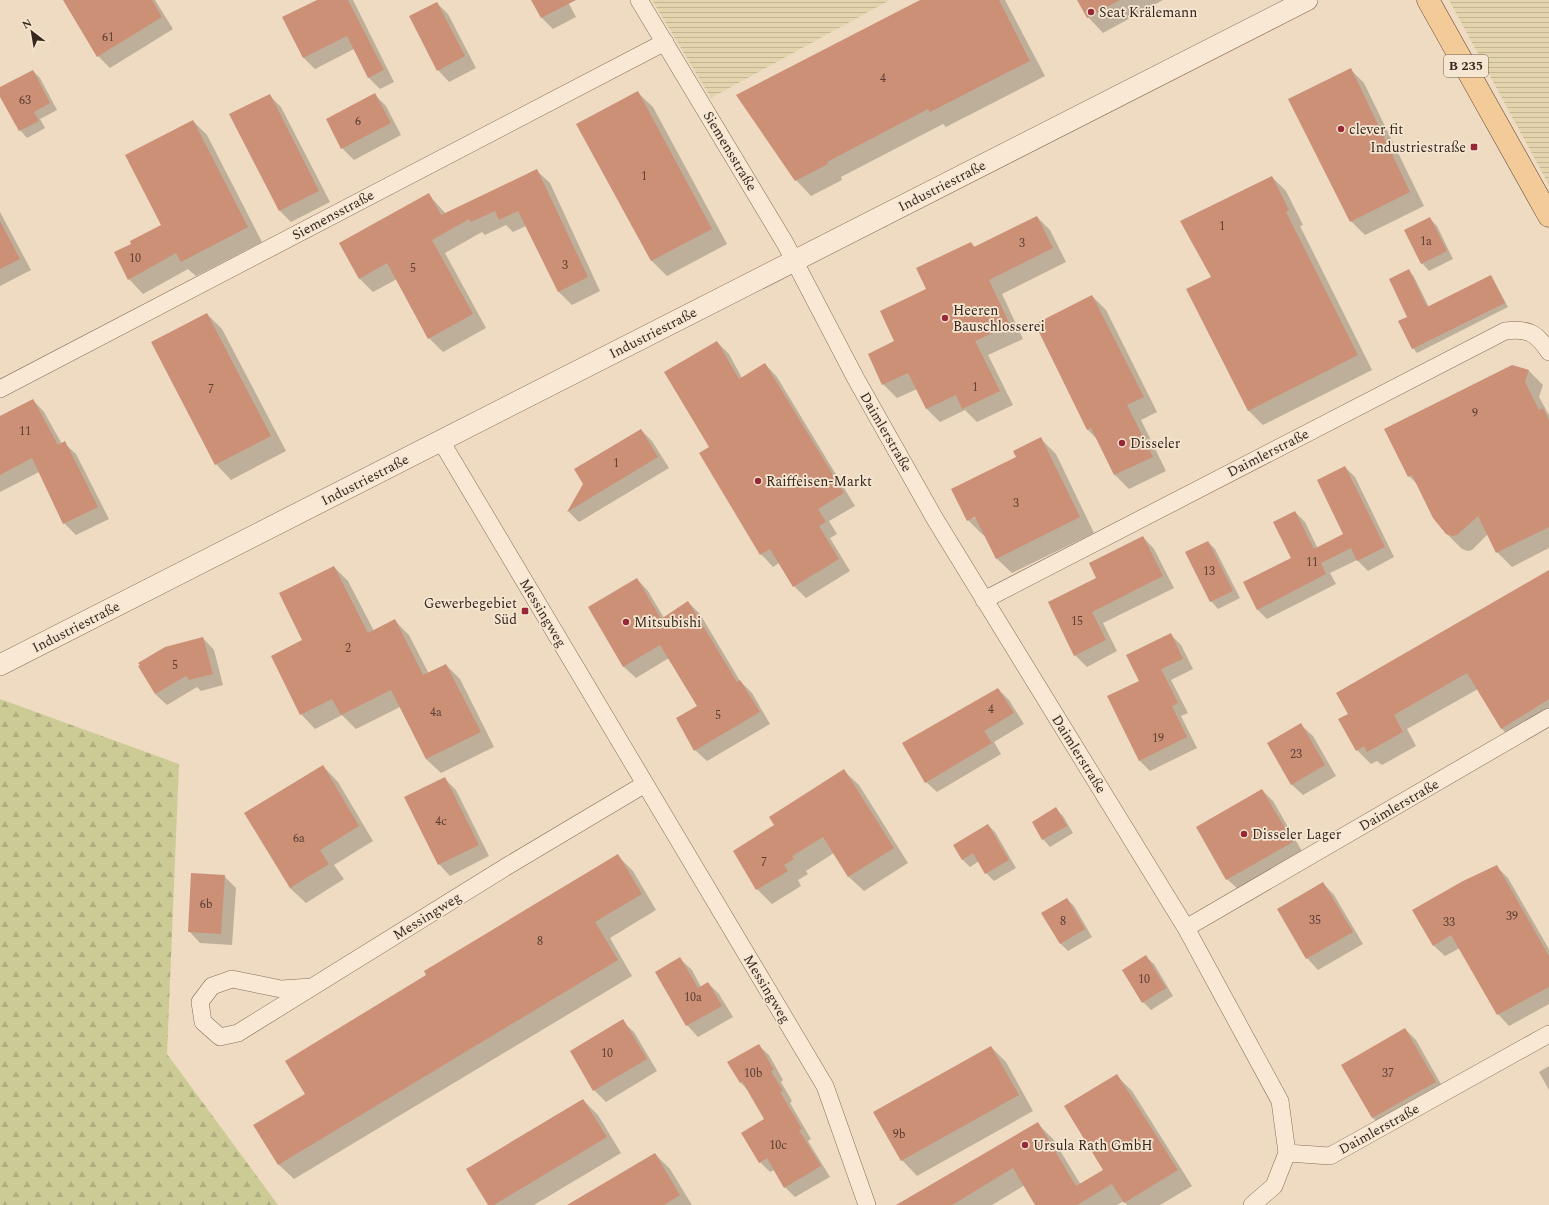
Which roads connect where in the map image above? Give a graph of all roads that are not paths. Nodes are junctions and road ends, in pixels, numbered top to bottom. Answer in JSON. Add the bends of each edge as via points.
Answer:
{"nodes":[{"id":1,"x":640,"y":0,"type":"edge"},
{"id":2,"x":1307,"y":0,"type":"edge"},
{"id":3,"x":1428,"y":0,"type":"edge"},
{"id":4,"x":665,"y":42,"type":"junction"},
{"id":5,"x":1549,"y":216,"type":"edge"},
{"id":6,"x":795,"y":261,"type":"junction"},
{"id":7,"x":1549,"y":352,"type":"edge"},
{"id":8,"x":0,"y":389,"type":"edge"},
{"id":9,"x":441,"y":441,"type":"junction"},
{"id":10,"x":984,"y":600,"type":"junction"},
{"id":11,"x":0,"y":665,"type":"edge"},
{"id":12,"x":1549,"y":717,"type":"edge"},
{"id":13,"x":645,"y":784,"type":"junction"},
{"id":14,"x":1186,"y":928,"type":"junction"},
{"id":15,"x":312,"y":987,"type":"junction"},
{"id":16,"x":1549,"y":1034,"type":"edge"},
{"id":17,"x":1287,"y":1153,"type":"junction"},
{"id":18,"x":867,"y":1205,"type":"edge"},
{"id":19,"x":1252,"y":1205,"type":"edge"}],
"edges":[{"from":1,"to":4,"type":"street","name":"Siemensstraße"},
{"from":2,"to":6,"type":"street","name":"Industriestraße"},
{"from":3,"to":5,"type":"main road","number":"B 235"},
{"from":4,"to":6,"type":"street","name":"Siemensstraße"},
{"from":4,"to":8,"type":"street","name":"Siemensstraße"},
{"from":6,"to":9,"type":"street","name":"Industriestraße"},
{"from":6,"to":10,"type":"street","name":"Daimlerstraße","via":[[856,379]]},
{"from":7,"to":10,"type":"street","name":"Daimlerstraße","via":[[1542,340],[1526,330],[1505,331]]},
{"from":9,"to":11,"type":"street","name":"Industriestraße"},
{"from":9,"to":13,"type":"street","name":"Messingweg"},
{"from":10,"to":14,"type":"street","name":"Daimlerstraße"},
{"from":12,"to":14,"type":"street","name":"Daimlerstraße"},
{"from":13,"to":15,"type":"street","name":"Messingweg"},
{"from":13,"to":18,"type":"street","name":"Messingweg","via":[[825,1086]]},
{"from":14,"to":17,"type":"street","name":"Daimlerstraße","via":[[1280,1101]]},
{"from":15,"to":15,"type":"street","name":"Messingweg","via":[[238,1033],[220,1037],[203,1022],[200,1002],[212,986],[232,979],[281,989]]},
{"from":16,"to":17,"type":"street","name":"Daimlerstraße","via":[[1330,1156]]},
{"from":17,"to":19,"type":"street","name":"Daimlerstraße","via":[[1274,1186]]}]}
